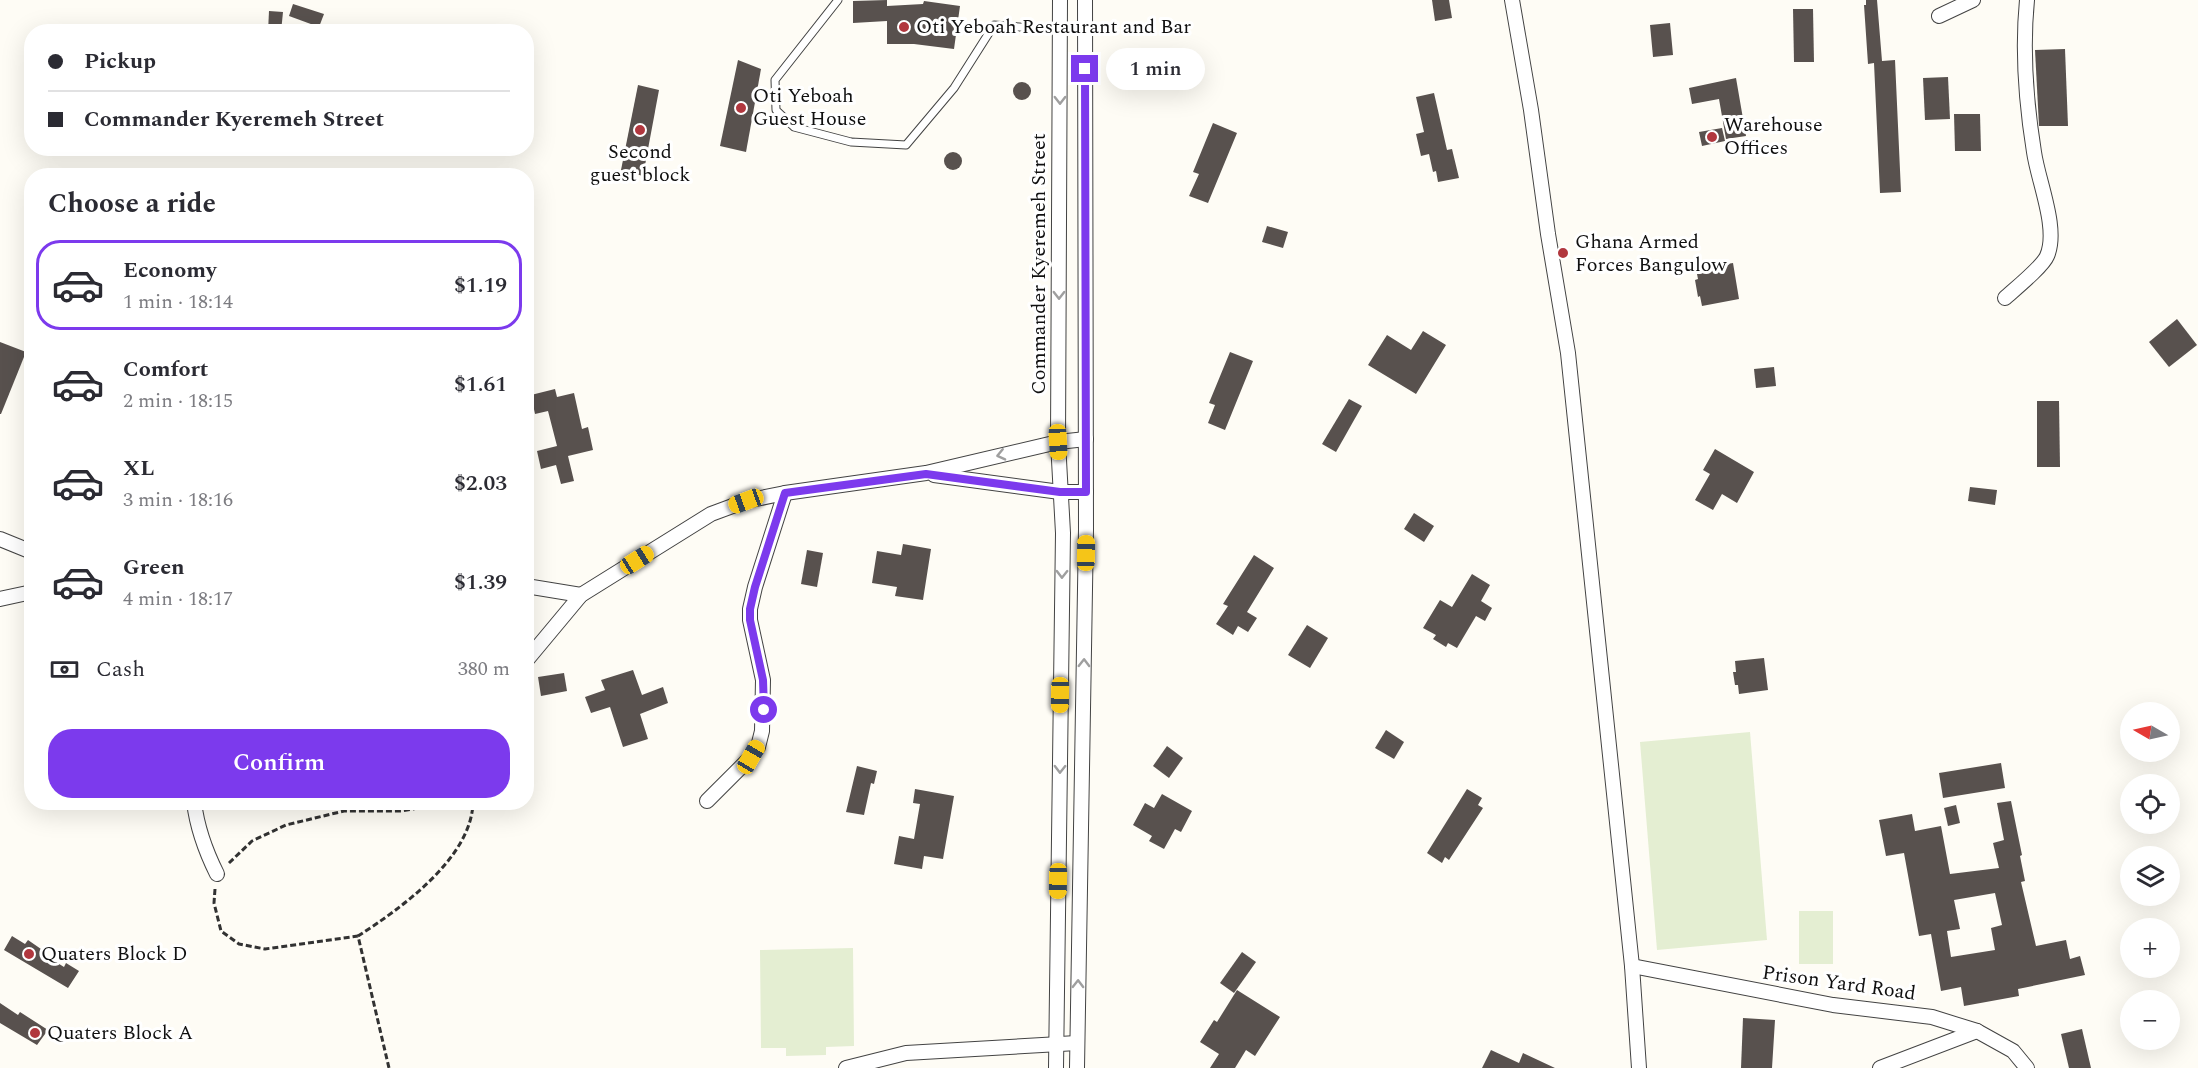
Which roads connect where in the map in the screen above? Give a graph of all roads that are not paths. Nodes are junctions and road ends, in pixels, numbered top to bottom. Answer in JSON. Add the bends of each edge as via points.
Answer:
{"nodes":[{"id":1,"x":838,"y":0,"type":"edge"},
{"id":2,"x":1060,"y":0,"type":"edge"},
{"id":3,"x":1085,"y":0,"type":"edge"},
{"id":4,"x":1512,"y":0,"type":"edge"},
{"id":5,"x":1973,"y":0,"type":"edge"},
{"id":6,"x":2027,"y":0,"type":"edge"},
{"id":7,"x":1939,"y":16,"type":"dead end"},
{"id":8,"x":1060,"y":30,"type":"junction"},
{"id":9,"x":2005,"y":298,"type":"dead end"},
{"id":10,"x":1086,"y":439,"type":"junction"},
{"id":11,"x":1058,"y":442,"type":"junction"},
{"id":12,"x":926,"y":474,"type":"junction"},
{"id":13,"x":1060,"y":492,"type":"junction"},
{"id":14,"x":1086,"y":492,"type":"junction"},
{"id":15,"x":785,"y":493,"type":"junction"},
{"id":16,"x":0,"y":540,"type":"edge"},
{"id":17,"x":24,"y":549,"type":"edge"},
{"id":18,"x":534,"y":587,"type":"edge"},
{"id":19,"x":24,"y":594,"type":"edge"},
{"id":20,"x":581,"y":595,"type":"junction"},
{"id":21,"x":0,"y":598,"type":"edge"},
{"id":22,"x":534,"y":651,"type":"edge"},
{"id":23,"x":707,"y":801,"type":"dead end"},
{"id":24,"x":195,"y":810,"type":"edge"},
{"id":25,"x":217,"y":874,"type":"road end"},
{"id":26,"x":1632,"y":966,"type":"junction"},
{"id":27,"x":1977,"y":1031,"type":"junction"},
{"id":28,"x":1056,"y":1043,"type":"junction"},
{"id":29,"x":1077,"y":1043,"type":"junction"},
{"id":30,"x":846,"y":1068,"type":"edge"},
{"id":31,"x":1056,"y":1068,"type":"edge"},
{"id":32,"x":1077,"y":1068,"type":"edge"},
{"id":33,"x":1639,"y":1068,"type":"edge"},
{"id":34,"x":1880,"y":1068,"type":"edge"},
{"id":35,"x":2027,"y":1068,"type":"edge"}],
"edges":[{"from":1,"to":8,"type":"lane","via":[[775,80],[776,110],[794,127],[851,142],[906,145],[954,88],[994,25]]},
{"from":2,"to":8,"type":"street","name":"Commander Kyeremeh Street"},
{"from":3,"to":10,"type":"street"},
{"from":4,"to":26,"type":"street","via":[[1568,352]]},
{"from":5,"to":7,"type":"street"},
{"from":6,"to":9,"type":"street","via":[[2026,87],[2051,245],[2047,258]]},
{"from":8,"to":11,"type":"street","name":"Commander Kyeremeh Street","one_way":true},
{"from":10,"to":11,"type":"street"},
{"from":10,"to":14,"type":"street"},
{"from":11,"to":12,"type":"street","one_way":true},
{"from":11,"to":13,"type":"street","name":"Commander Kyeremeh Street"},
{"from":12,"to":13,"type":"street"},
{"from":12,"to":15,"type":"street"},
{"from":13,"to":14,"type":"street"},
{"from":13,"to":28,"type":"street","name":"Commander Kyeremeh Street","one_way":true,"via":[[1063,533]]},
{"from":29,"to":14,"type":"street","one_way":true},
{"from":15,"to":20,"type":"street","via":[[711,514]]},
{"from":15,"to":23,"type":"street","via":[[750,609],[763,680],[758,747]]},
{"from":16,"to":17,"type":"street"},
{"from":18,"to":20,"type":"street"},
{"from":19,"to":21,"type":"street"},
{"from":20,"to":22,"type":"street"},
{"from":24,"to":25,"type":"street"},
{"from":26,"to":27,"type":"street","name":"Prison Yard Road","via":[[1833,1005],[1932,1017]]},
{"from":26,"to":33,"type":"street"},
{"from":27,"to":34,"type":"street"},
{"from":27,"to":35,"type":"street","name":"Prison Yard Road","via":[[2013,1051]]},
{"from":28,"to":29,"type":"street"},
{"from":28,"to":30,"type":"street","via":[[906,1053]]},
{"from":28,"to":31,"type":"street","name":"Commander Kyeremeh Street"},
{"from":29,"to":32,"type":"street"}]}
